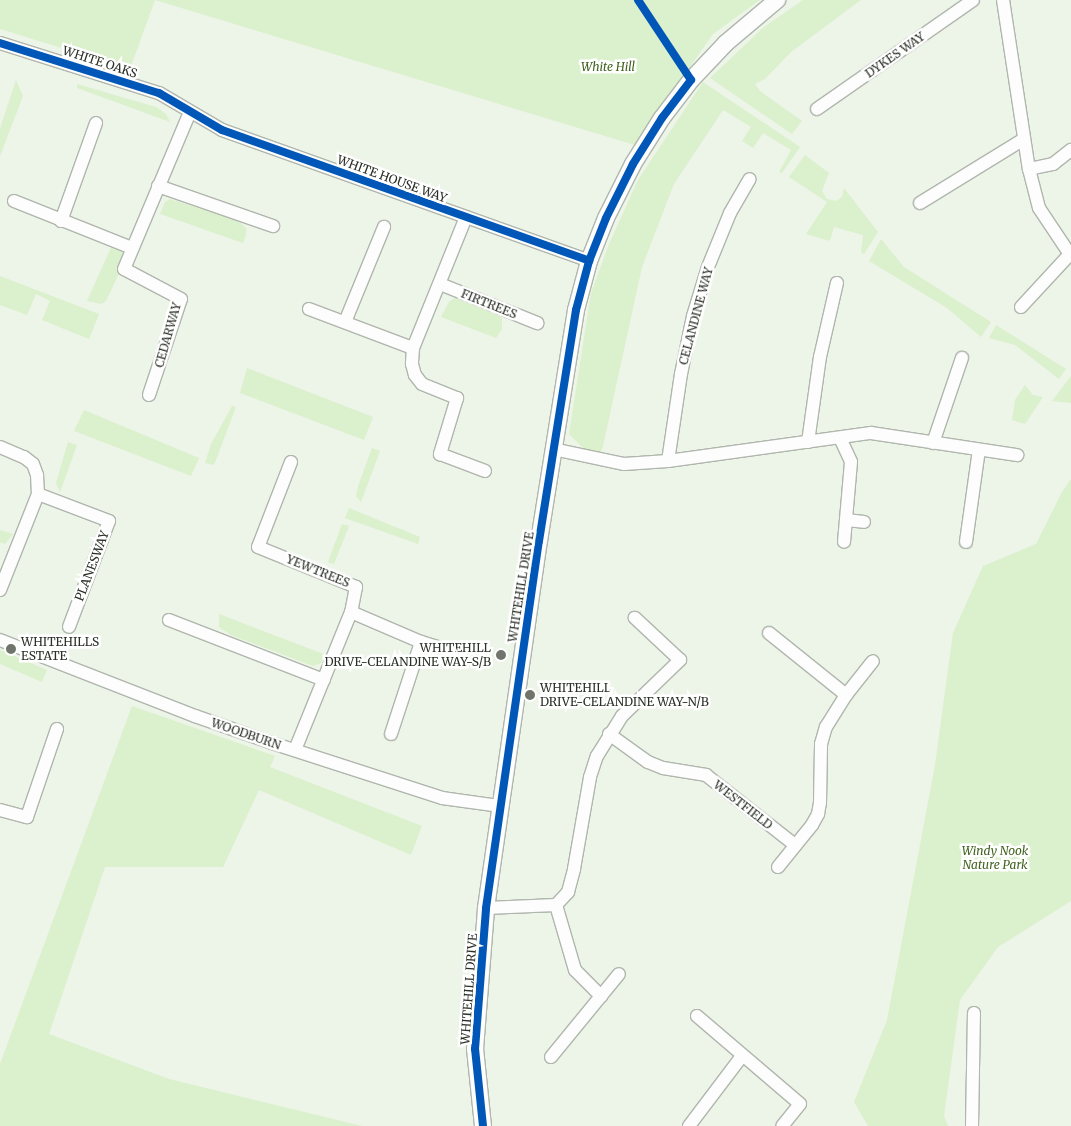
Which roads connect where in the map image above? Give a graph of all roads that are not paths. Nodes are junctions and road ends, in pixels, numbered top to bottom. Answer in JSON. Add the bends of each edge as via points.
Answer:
{"nodes":[{"id":1,"x":777,"y":0,"type":"edge"},
{"id":2,"x":973,"y":0,"type":"edge"},
{"id":3,"x":1003,"y":0,"type":"edge"},
{"id":4,"x":0,"y":43,"type":"edge"},
{"id":5,"x":817,"y":109,"type":"dead end"},
{"id":6,"x":190,"y":112,"type":"junction"},
{"id":7,"x":96,"y":123,"type":"dead end"},
{"id":8,"x":1024,"y":139,"type":"junction"},
{"id":9,"x":1071,"y":150,"type":"edge"},
{"id":10,"x":1029,"y":169,"type":"junction"},
{"id":11,"x":750,"y":179,"type":"dead end"},
{"id":12,"x":158,"y":186,"type":"junction"},
{"id":13,"x":14,"y":201,"type":"dead end"},
{"id":14,"x":920,"y":203,"type":"dead end"},
{"id":15,"x":466,"y":218,"type":"junction"},
{"id":16,"x":61,"y":221,"type":"junction"},
{"id":17,"x":273,"y":226,"type":"dead end"},
{"id":18,"x":384,"y":228,"type":"dead end"},
{"id":19,"x":132,"y":248,"type":"junction"},
{"id":20,"x":1070,"y":255,"type":"edge"},
{"id":21,"x":589,"y":261,"type":"junction"},
{"id":22,"x":837,"y":283,"type":"dead end"},
{"id":23,"x":440,"y":284,"type":"junction"},
{"id":24,"x":1022,"y":306,"type":"dead end"},
{"id":25,"x":309,"y":309,"type":"dead end"},
{"id":26,"x":345,"y":322,"type":"junction"},
{"id":27,"x":537,"y":322,"type":"dead end"},
{"id":28,"x":413,"y":348,"type":"junction"},
{"id":29,"x":962,"y":358,"type":"dead end"},
{"id":30,"x":149,"y":395,"type":"dead end"},
{"id":31,"x":840,"y":438,"type":"junction"},
{"id":32,"x":808,"y":442,"type":"junction"},
{"id":33,"x":933,"y":443,"type":"junction"},
{"id":34,"x":0,"y":447,"type":"edge"},
{"id":35,"x":553,"y":449,"type":"junction"},
{"id":36,"x":979,"y":450,"type":"junction"},
{"id":37,"x":1017,"y":455,"type":"dead end"},
{"id":38,"x":668,"y":461,"type":"junction"},
{"id":39,"x":290,"y":462,"type":"dead end"},
{"id":40,"x":486,"y":471,"type":"dead end"},
{"id":41,"x":38,"y":494,"type":"junction"},
{"id":42,"x":846,"y":520,"type":"junction"},
{"id":43,"x":864,"y":522,"type":"dead end"},
{"id":44,"x":844,"y":542,"type":"dead end"},
{"id":45,"x":966,"y":542,"type":"dead end"},
{"id":46,"x":0,"y":553,"type":"edge"},
{"id":47,"x":13,"y":557,"type":"junction"},
{"id":48,"x":0,"y":590,"type":"edge"},
{"id":49,"x":351,"y":612,"type":"junction"},
{"id":50,"x":635,"y":618,"type":"dead end"},
{"id":51,"x":169,"y":620,"type":"dead end"},
{"id":52,"x":69,"y":626,"type":"dead end"},
{"id":53,"x":769,"y":634,"type":"dead end"},
{"id":54,"x":0,"y":640,"type":"edge"},
{"id":55,"x":421,"y":642,"type":"junction"},
{"id":56,"x":461,"y":654,"type":"dead end"},
{"id":57,"x":873,"y":660,"type":"dead end"},
{"id":58,"x":324,"y":680,"type":"junction"},
{"id":59,"x":846,"y":695,"type":"junction"},
{"id":60,"x":57,"y":729,"type":"dead end"},
{"id":61,"x":390,"y":734,"type":"dead end"},
{"id":62,"x":609,"y":734,"type":"junction"},
{"id":63,"x":295,"y":750,"type":"junction"},
{"id":64,"x":500,"y":806,"type":"junction"},
{"id":65,"x":0,"y":810,"type":"edge"},
{"id":66,"x":795,"y":845,"type":"junction"},
{"id":67,"x":778,"y":867,"type":"dead end"},
{"id":68,"x":556,"y":905,"type":"junction"},
{"id":69,"x":486,"y":908,"type":"junction"},
{"id":70,"x":619,"y":974,"type":"dead end"},
{"id":71,"x":601,"y":996,"type":"junction"},
{"id":72,"x":974,"y":1014,"type":"dead end"},
{"id":73,"x":697,"y":1016,"type":"dead end"},
{"id":74,"x":742,"y":1056,"type":"junction"},
{"id":75,"x":551,"y":1057,"type":"dead end"},
{"id":76,"x":483,"y":1126,"type":"edge"},
{"id":77,"x":689,"y":1126,"type":"edge"},
{"id":78,"x":782,"y":1126,"type":"edge"},
{"id":79,"x":972,"y":1126,"type":"edge"}],
"edges":[{"from":1,"to":21,"type":"street","name":"WHITEHILL DRIVE","via":[[726,43],[691,80],[662,118],[633,164]]},
{"from":2,"to":5,"type":"street","name":"DYKES WAY"},
{"from":3,"to":8,"type":"street"},
{"from":4,"to":6,"type":"street","name":"WHITE OAKS","via":[[159,93]]},
{"from":6,"to":12,"type":"street","name":"CEDARWAY"},
{"from":6,"to":15,"type":"street","name":"WHITE HOUSE WAY","via":[[222,130]]},
{"from":7,"to":16,"type":"street"},
{"from":8,"to":10,"type":"street"},
{"from":8,"to":14,"type":"street"},
{"from":9,"to":10,"type":"street","via":[[1053,164]]},
{"from":10,"to":20,"type":"street","via":[[1039,208]]},
{"from":11,"to":38,"type":"street","name":"CELANDINE WAY","via":[[730,213],[693,316]]},
{"from":12,"to":17,"type":"street"},
{"from":12,"to":19,"type":"street","name":"CEDARWAY"},
{"from":13,"to":16,"type":"street"},
{"from":15,"to":21,"type":"street","name":"WHITE HOUSE WAY"},
{"from":15,"to":23,"type":"street"},
{"from":16,"to":19,"type":"street"},
{"from":18,"to":26,"type":"street"},
{"from":19,"to":30,"type":"street","name":"CEDARWAY","via":[[124,269],[181,299]]},
{"from":20,"to":24,"type":"street"},
{"from":21,"to":35,"type":"street","name":"WHITEHILL DRIVE","via":[[566,358]]},
{"from":22,"to":32,"type":"street","via":[[820,357]]},
{"from":23,"to":27,"type":"street","name":"FIRTREES"},
{"from":23,"to":28,"type":"street"},
{"from":25,"to":26,"type":"street"},
{"from":26,"to":28,"type":"street"},
{"from":28,"to":40,"type":"street","via":[[413,370],[422,384],[457,398],[440,454]]},
{"from":29,"to":33,"type":"street"},
{"from":31,"to":32,"type":"street"},
{"from":31,"to":33,"type":"street","via":[[871,433]]},
{"from":31,"to":42,"type":"street","via":[[851,462]]},
{"from":32,"to":38,"type":"street"},
{"from":33,"to":36,"type":"street"},
{"from":34,"to":41,"type":"street","via":[[33,464]]},
{"from":35,"to":38,"type":"street","via":[[624,464]]},
{"from":35,"to":64,"type":"street","name":"WHITEHILL DRIVE"},
{"from":36,"to":37,"type":"street"},
{"from":36,"to":45,"type":"street"},
{"from":39,"to":49,"type":"street","name":"YEWTREES","via":[[258,546],[356,587]]},
{"from":41,"to":47,"type":"street"},
{"from":41,"to":52,"type":"street","name":"PLANESWAY","via":[[109,521]]},
{"from":42,"to":43,"type":"street"},
{"from":42,"to":44,"type":"street"},
{"from":46,"to":47,"type":"street"},
{"from":47,"to":48,"type":"street"},
{"from":49,"to":55,"type":"street"},
{"from":49,"to":58,"type":"street","name":"YEWTREES"},
{"from":50,"to":62,"type":"street","via":[[680,660],[622,716]]},
{"from":51,"to":58,"type":"street"},
{"from":53,"to":59,"type":"street"},
{"from":54,"to":63,"type":"street","name":"WOODBURN","via":[[195,716]]},
{"from":55,"to":56,"type":"street"},
{"from":55,"to":61,"type":"street"},
{"from":57,"to":59,"type":"street"},
{"from":58,"to":63,"type":"street","name":"YEWTREES"},
{"from":59,"to":66,"type":"street","via":[[826,726],[821,744],[818,814]]},
{"from":60,"to":65,"type":"street","via":[[27,817]]},
{"from":62,"to":66,"type":"street","name":"WESTFIELD","via":[[648,762],[706,776]]},
{"from":62,"to":68,"type":"street","via":[[590,777],[568,892]]},
{"from":63,"to":64,"type":"street","name":"WOODBURN","via":[[442,798]]},
{"from":64,"to":69,"type":"street","name":"WHITEHILL DRIVE"},
{"from":66,"to":67,"type":"street"},
{"from":68,"to":69,"type":"street"},
{"from":68,"to":71,"type":"street","via":[[575,970]]},
{"from":69,"to":76,"type":"street","name":"WHITEHILL DRIVE","via":[[475,1049]]},
{"from":70,"to":71,"type":"street"},
{"from":71,"to":75,"type":"street"},
{"from":72,"to":79,"type":"street"},
{"from":73,"to":74,"type":"street"},
{"from":74,"to":77,"type":"street"},
{"from":74,"to":78,"type":"street","via":[[800,1104]]}]}
